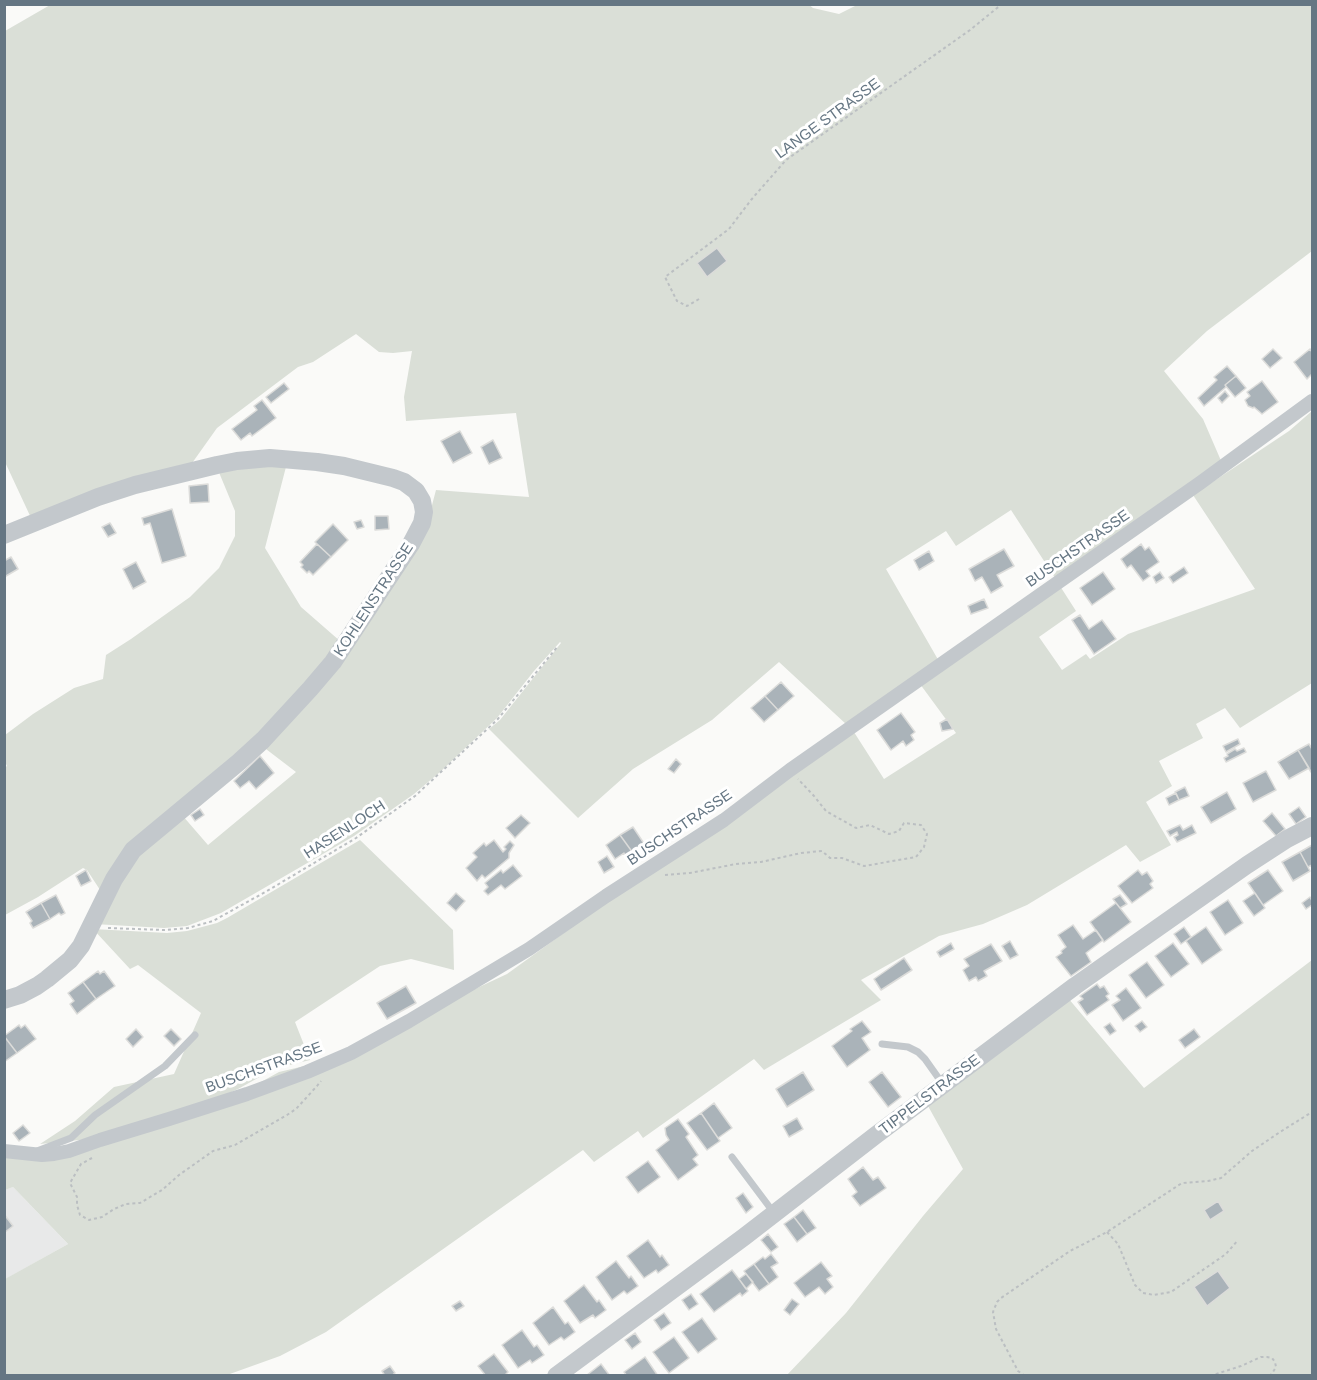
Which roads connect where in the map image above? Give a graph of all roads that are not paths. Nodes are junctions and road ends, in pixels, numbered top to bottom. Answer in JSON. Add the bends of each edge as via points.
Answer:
{"nodes":[{"id":1,"x":1312,"y":401,"type":"edge"},
{"id":2,"x":4,"y":535,"type":"edge"},
{"id":3,"x":1312,"y":826,"type":"edge"},
{"id":4,"x":4,"y":1000,"type":"edge"},
{"id":5,"x":195,"y":1035,"type":"dead end"},
{"id":6,"x":882,"y":1044,"type":"dead end"},
{"id":7,"x":944,"y":1085,"type":"junction"},
{"id":8,"x":4,"y":1151,"type":"edge"},
{"id":9,"x":31,"y":1154,"type":"junction"},
{"id":10,"x":732,"y":1157,"type":"dead end"},
{"id":11,"x":774,"y":1213,"type":"junction"},
{"id":12,"x":555,"y":1376,"type":"edge"}],
"edges":[{"from":1,"to":9,"type":"street","name":"BUSCHSTRASSE","via":[[724,820],[529,949],[409,1021],[299,1076],[69,1151]]},
{"from":2,"to":4,"type":"street","name":"KOHLENSTRASSE","via":[[135,485],[217,465],[270,458],[344,466],[393,477],[412,488],[423,507],[422,523],[411,544],[333,662],[263,740],[133,850],[70,960],[37,986]]},
{"from":3,"to":7,"type":"street","name":"TIPPELSTRASSE","via":[[1247,865],[1075,986]]},
{"from":5,"to":9,"type":"lane","via":[[165,1066],[96,1115],[71,1138]]},
{"from":6,"to":7,"type":"lane","via":[[918,1052]]},
{"from":7,"to":11,"type":"street","name":"TIPPELSTRASSE"},
{"from":8,"to":9,"type":"street","name":"BUSCHSTRASSE"},
{"from":10,"to":11,"type":"lane"},
{"from":11,"to":12,"type":"street","name":"TIPPELSTRASSE"}]}
